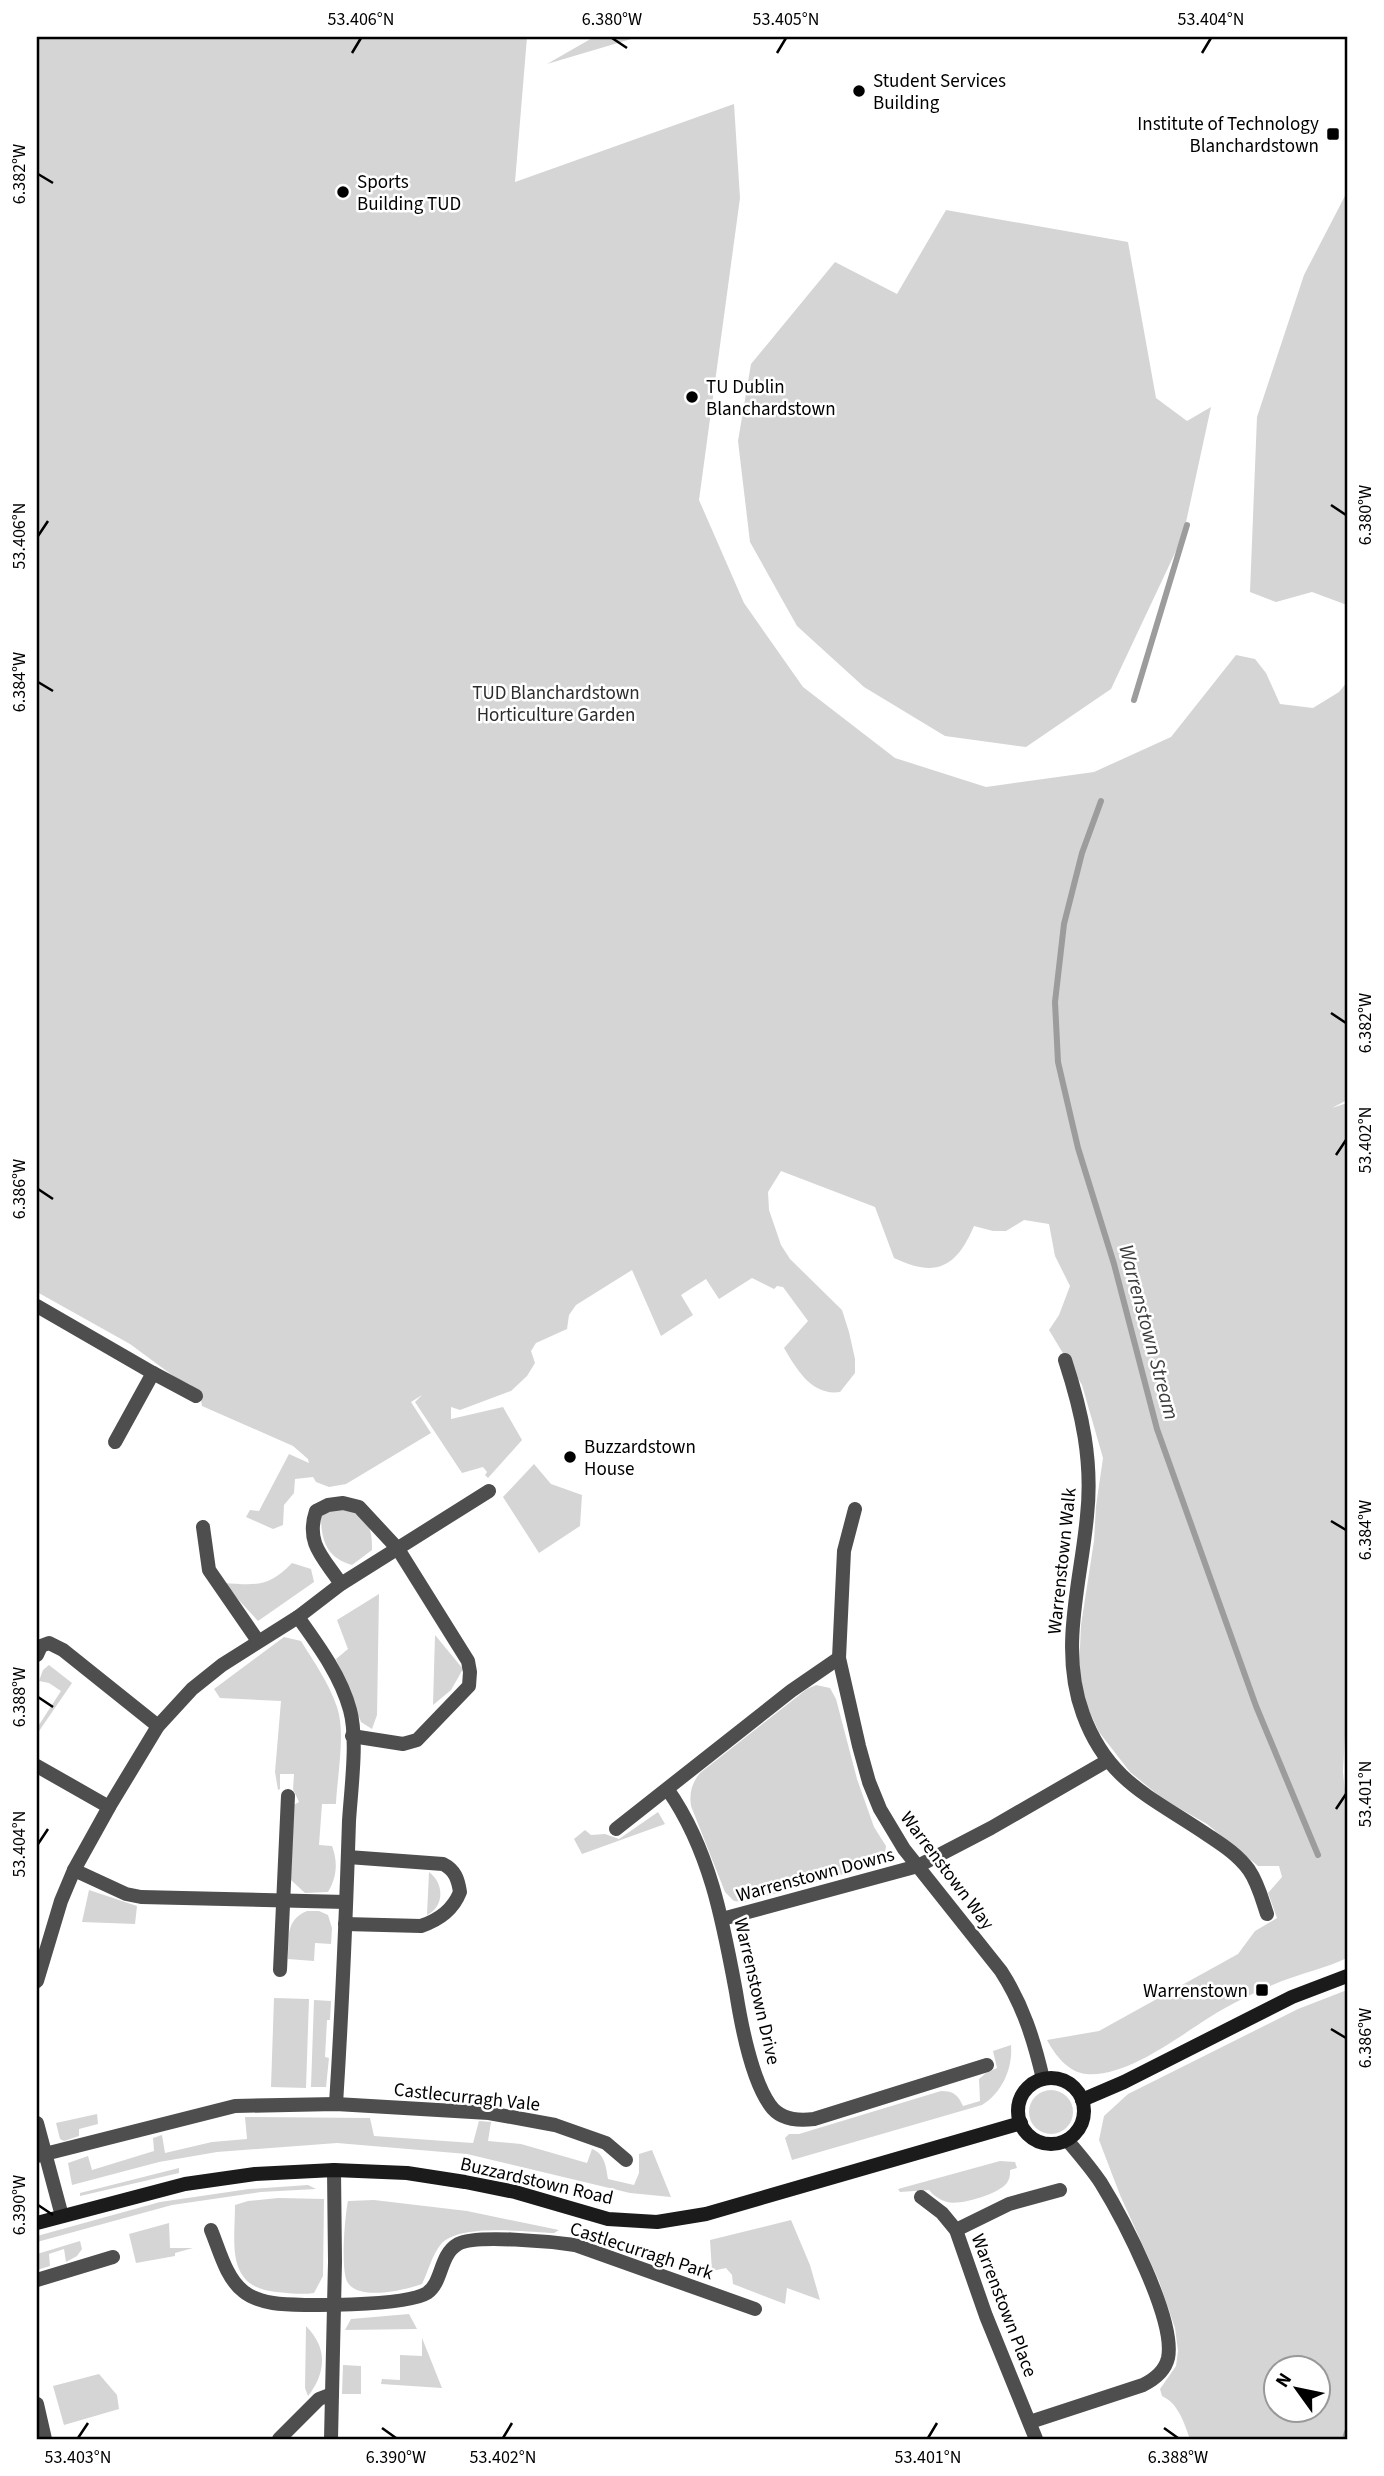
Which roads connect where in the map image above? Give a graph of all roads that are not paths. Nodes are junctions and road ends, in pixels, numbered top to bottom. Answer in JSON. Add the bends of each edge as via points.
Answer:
{"nodes":[{"id":1,"x":37,"y":1306,"type":"edge"},
{"id":2,"x":1065,"y":1360,"type":"dead end"},
{"id":3,"x":153,"y":1373,"type":"junction"},
{"id":4,"x":196,"y":1396,"type":"dead end"},
{"id":5,"x":115,"y":1442,"type":"dead end"},
{"id":6,"x":489,"y":1491,"type":"dead end"},
{"id":7,"x":855,"y":1509,"type":"dead end"},
{"id":8,"x":202,"y":1527,"type":"dead end"},
{"id":9,"x":398,"y":1549,"type":"junction"},
{"id":10,"x":341,"y":1584,"type":"junction"},
{"id":11,"x":298,"y":1617,"type":"junction"},
{"id":12,"x":258,"y":1641,"type":"junction"},
{"id":13,"x":37,"y":1655,"type":"edge"},
{"id":14,"x":839,"y":1658,"type":"junction"},
{"id":15,"x":158,"y":1726,"type":"junction"},
{"id":16,"x":352,"y":1736,"type":"junction"},
{"id":17,"x":1107,"y":1761,"type":"junction"},
{"id":18,"x":37,"y":1766,"type":"edge"},
{"id":19,"x":668,"y":1790,"type":"junction"},
{"id":20,"x":288,"y":1796,"type":"dead end"},
{"id":21,"x":109,"y":1807,"type":"junction"},
{"id":22,"x":616,"y":1829,"type":"dead end"},
{"id":23,"x":348,"y":1857,"type":"junction"},
{"id":24,"x":918,"y":1866,"type":"junction"},
{"id":25,"x":74,"y":1870,"type":"junction"},
{"id":26,"x":283,"y":1901,"type":"junction"},
{"id":27,"x":346,"y":1902,"type":"junction"},
{"id":28,"x":1267,"y":1914,"type":"dead end"},
{"id":29,"x":722,"y":1919,"type":"junction"},
{"id":30,"x":345,"y":1924,"type":"junction"},
{"id":31,"x":40,"y":1957,"type":"edge"},
{"id":32,"x":280,"y":1970,"type":"dead end"},
{"id":33,"x":1347,"y":1976,"type":"edge"},
{"id":34,"x":37,"y":1981,"type":"edge"},
{"id":35,"x":987,"y":2065,"type":"dead end"},
{"id":36,"x":1043,"y":2079,"type":"junction"},
{"id":37,"x":1082,"y":2100,"type":"junction"},
{"id":38,"x":336,"y":2104,"type":"junction"},
{"id":39,"x":37,"y":2123,"type":"edge"},
{"id":40,"x":1021,"y":2123,"type":"junction"},
{"id":41,"x":1067,"y":2140,"type":"junction"},
{"id":42,"x":41,"y":2155,"type":"edge"},
{"id":43,"x":626,"y":2160,"type":"dead end"},
{"id":44,"x":334,"y":2171,"type":"junction"},
{"id":45,"x":1060,"y":2190,"type":"dead end"},
{"id":46,"x":921,"y":2197,"type":"dead end"},
{"id":47,"x":62,"y":2216,"type":"junction"},
{"id":48,"x":37,"y":2223,"type":"edge"},
{"id":49,"x":211,"y":2230,"type":"dead end"},
{"id":50,"x":956,"y":2230,"type":"junction"},
{"id":51,"x":113,"y":2257,"type":"dead end"},
{"id":52,"x":37,"y":2280,"type":"edge"},
{"id":53,"x":334,"y":2303,"type":"junction"},
{"id":54,"x":755,"y":2309,"type":"dead end"},
{"id":55,"x":332,"y":2394,"type":"junction"},
{"id":56,"x":37,"y":2404,"type":"edge"},
{"id":57,"x":1030,"y":2422,"type":"junction"},
{"id":58,"x":45,"y":2439,"type":"edge"},
{"id":59,"x":279,"y":2439,"type":"edge"},
{"id":60,"x":331,"y":2439,"type":"edge"},
{"id":61,"x":1035,"y":2439,"type":"edge"}],
"edges":[{"from":1,"to":3,"type":"street"},
{"from":2,"to":17,"type":"street","name":"Warrenstown Walk","via":[[1086,1435],[1089,1480],[1070,1650],[1073,1682],[1084,1718]]},
{"from":3,"to":4,"type":"street"},
{"from":3,"to":5,"type":"street"},
{"from":6,"to":9,"type":"street"},
{"from":7,"to":14,"type":"street","name":"Warrenstown Way","via":[[844,1551]]},
{"from":8,"to":12,"type":"street","via":[[209,1570]]},
{"from":9,"to":10,"type":"street"},
{"from":9,"to":10,"type":"street","via":[[359,1507],[342,1503],[316,1511],[311,1525],[314,1545]]},
{"from":9,"to":16,"type":"street","via":[[468,1661],[468,1686],[417,1740],[403,1744]]},
{"from":10,"to":11,"type":"street"},
{"from":11,"to":12,"type":"street"},
{"from":11,"to":16,"type":"street","via":[[342,1687]]},
{"from":12,"to":15,"type":"street","via":[[192,1689]]},
{"from":13,"to":15,"type":"street","via":[[41,1646],[49,1643],[63,1650]]},
{"from":14,"to":19,"type":"street"},
{"from":14,"to":24,"type":"street","name":"Warrenstown Way","via":[[869,1782],[893,1832]]},
{"from":15,"to":21,"type":"street"},
{"from":16,"to":23,"type":"street"},
{"from":17,"to":24,"type":"street"},
{"from":17,"to":28,"type":"street","name":"Warrenstown Walk","via":[[1141,1793],[1236,1856],[1256,1884]]},
{"from":18,"to":21,"type":"street"},
{"from":19,"to":22,"type":"street"},
{"from":19,"to":29,"type":"street","name":"Warrenstown Drive","via":[[698,1844]]},
{"from":20,"to":26,"type":"street"},
{"from":21,"to":25,"type":"street"},
{"from":23,"to":27,"type":"street"},
{"from":23,"to":30,"type":"street","via":[[443,1864],[455,1873],[460,1892],[451,1909],[421,1926]]},
{"from":24,"to":29,"type":"street","name":"Warrenstown Downs"},
{"from":24,"to":36,"type":"street","name":"Warrenstown Way","via":[[1015,1992],[1034,2037]]},
{"from":25,"to":26,"type":"street","via":[[141,1897]]},
{"from":25,"to":31,"type":"street"},
{"from":26,"to":27,"type":"street"},
{"from":26,"to":32,"type":"street"},
{"from":27,"to":30,"type":"street"},
{"from":29,"to":35,"type":"street","name":"Warrenstown Drive","via":[[747,2043],[762,2089],[779,2115],[814,2119]]},
{"from":30,"to":38,"type":"street"},
{"from":31,"to":34,"type":"street"},
{"from":33,"to":37,"type":"street","via":[[1292,1997]]},
{"from":36,"to":37,"type":"street","via":[[1062,2080],[1078,2091]]},
{"from":36,"to":40,"type":"street","via":[[1025,2091],[1020,2101]]},
{"from":37,"to":41,"type":"street","via":[[1084,2119]]},
{"from":38,"to":42,"type":"street","name":"Castlecurragh Vale","via":[[235,2106]]},
{"from":38,"to":43,"type":"street","name":"Castlecurragh Vale","via":[[489,2113],[555,2125],[607,2143]]},
{"from":39,"to":42,"type":"street"},
{"from":40,"to":41,"type":"street","via":[[1026,2133],[1045,2144]]},
{"from":40,"to":44,"type":"street","name":"Buzzardstown Road","via":[[719,2211],[657,2222],[608,2218],[465,2182],[407,2173]]},
{"from":41,"to":57,"type":"street","via":[[1100,2182],[1145,2269],[1167,2333],[1167,2359],[1155,2378],[1143,2385]]},
{"from":42,"to":47,"type":"street"},
{"from":44,"to":47,"type":"street","name":"Buzzardstown Road","via":[[255,2174],[185,2185]]},
{"from":44,"to":53,"type":"street"},
{"from":45,"to":50,"type":"street","via":[[1014,2202]]},
{"from":46,"to":50,"type":"street","name":"Warrenstown Place"},
{"from":47,"to":48,"type":"street","name":"Buzzardstown Road"},
{"from":49,"to":53,"type":"street","via":[[233,2280],[252,2297],[304,2306]]},
{"from":50,"to":57,"type":"street","name":"Warrenstown Place"},
{"from":51,"to":52,"type":"street"},
{"from":53,"to":54,"type":"street","name":"Castlecurragh Park","via":[[376,2303],[424,2295],[435,2284],[448,2252],[458,2244],[492,2241],[575,2245]]},
{"from":53,"to":55,"type":"street"},
{"from":55,"to":59,"type":"street","via":[[319,2399]]},
{"from":55,"to":60,"type":"street"},
{"from":56,"to":58,"type":"street"},
{"from":57,"to":61,"type":"street","name":"Warrenstown Place"}]}
